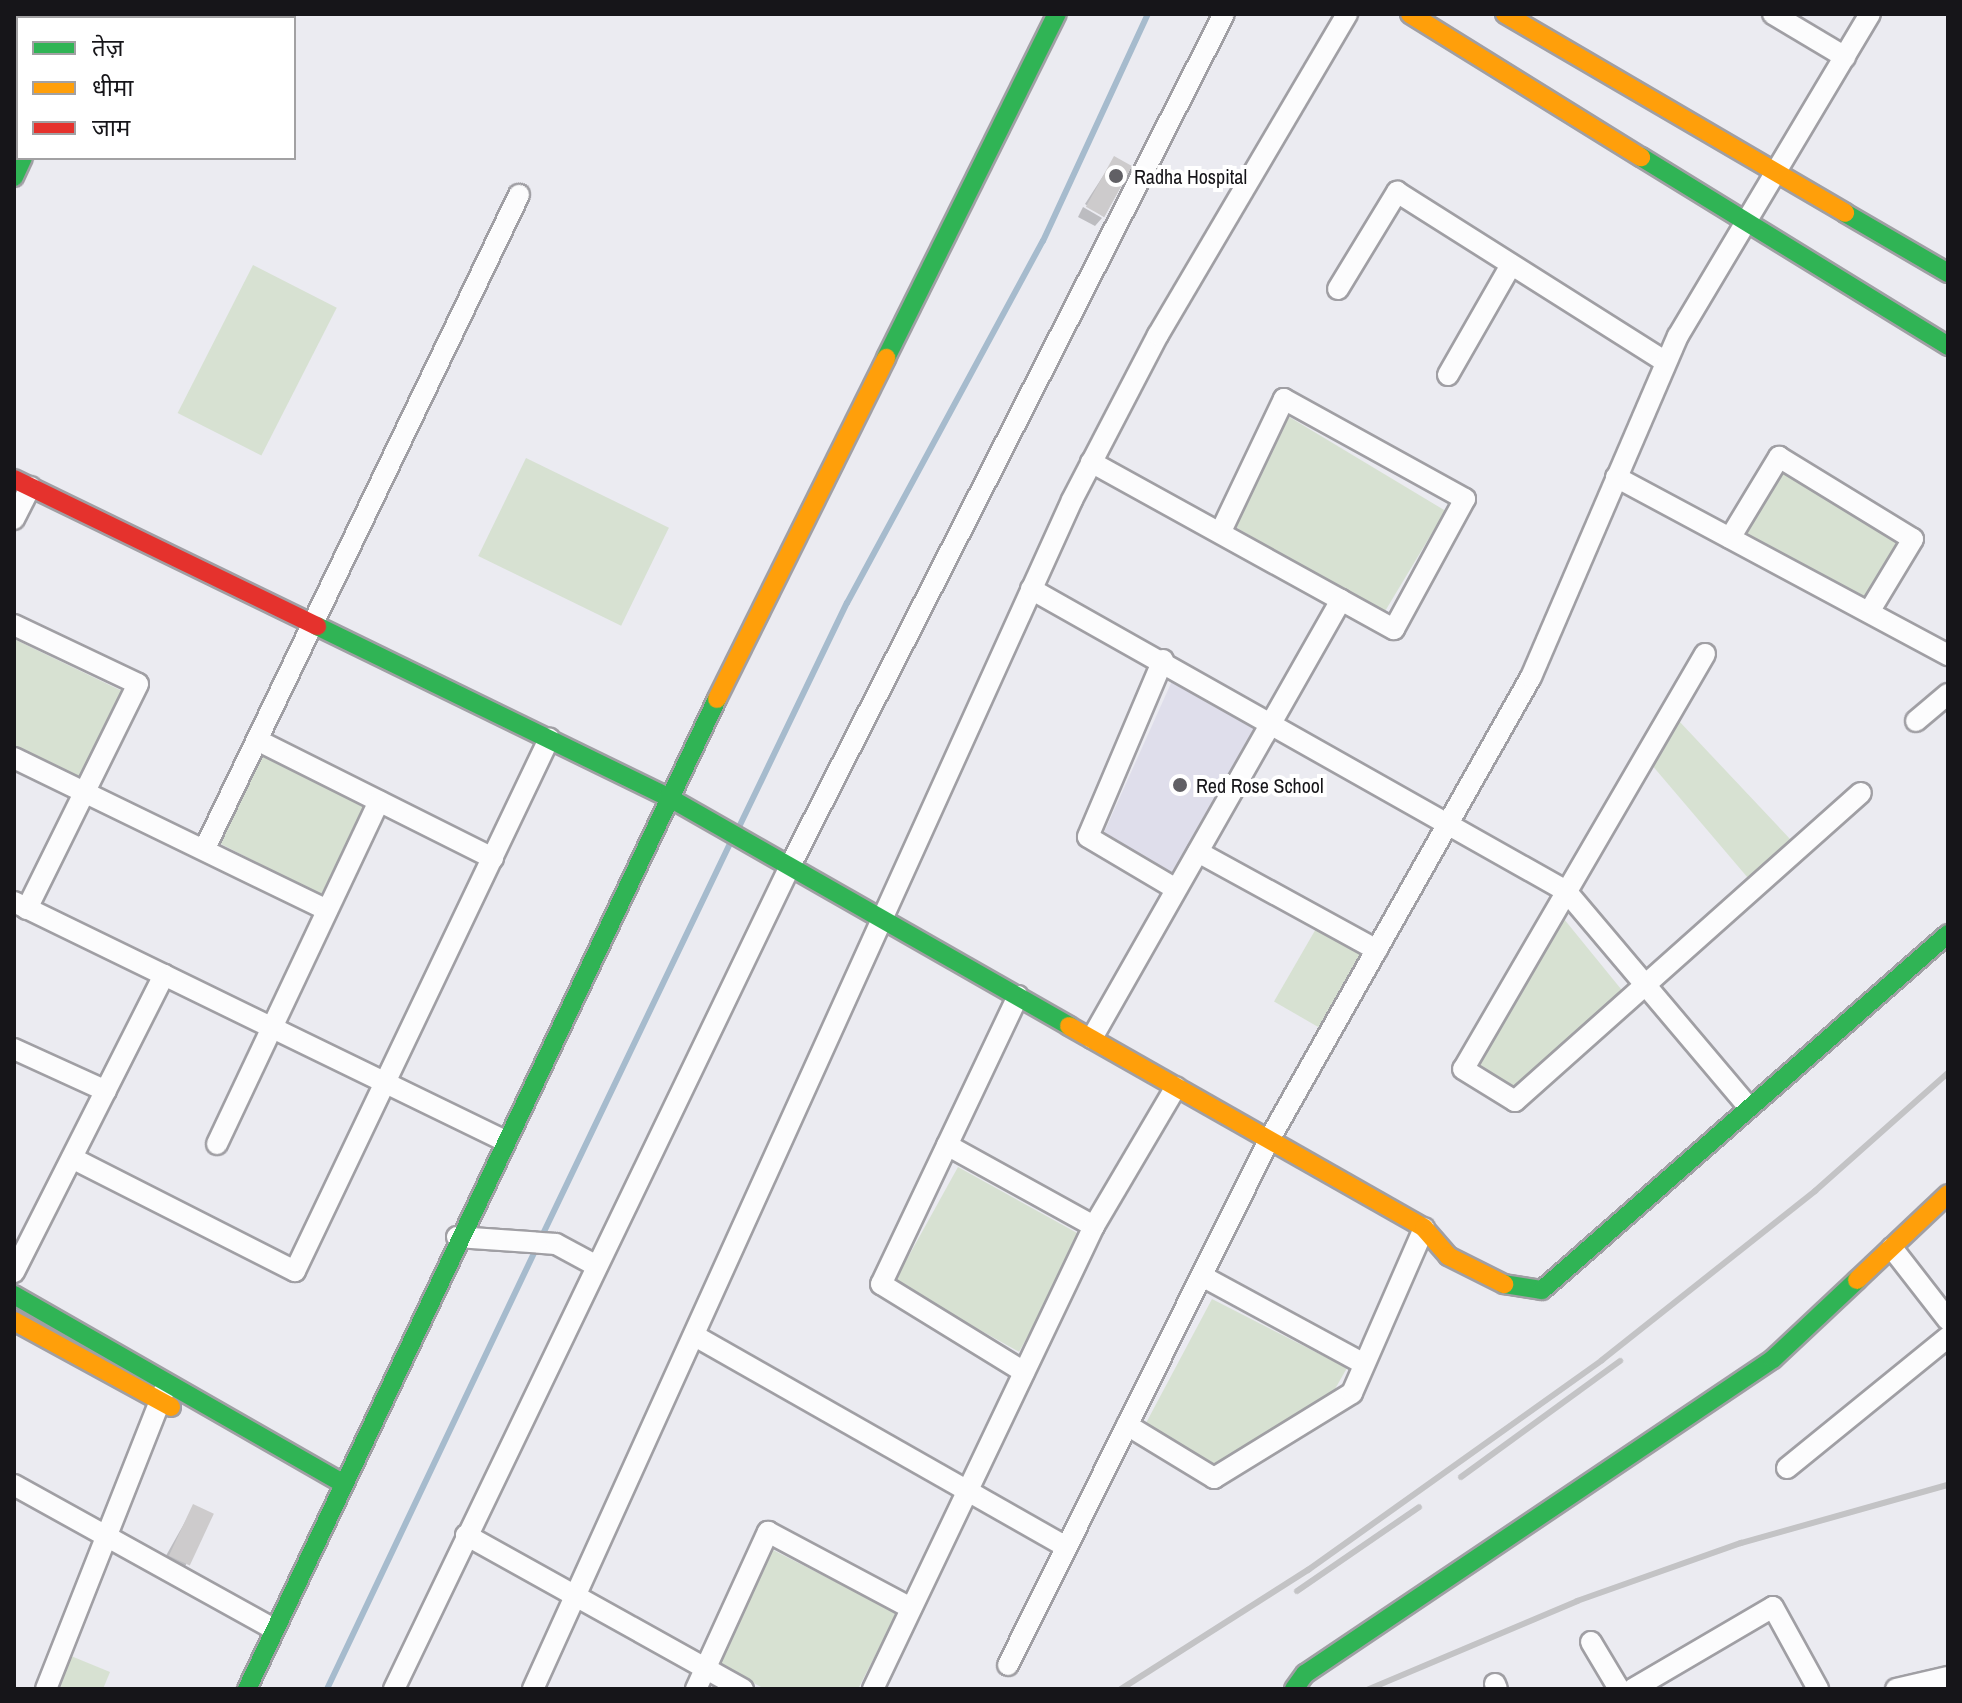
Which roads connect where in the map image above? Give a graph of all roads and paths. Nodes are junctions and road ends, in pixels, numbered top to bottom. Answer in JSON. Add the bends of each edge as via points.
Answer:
{"nodes":[{"id":1,"x":1057,"y":14,"type":"edge"},
{"id":2,"x":1224,"y":14,"type":"edge"},
{"id":3,"x":1347,"y":14,"type":"edge"},
{"id":4,"x":1410,"y":14,"type":"edge"},
{"id":5,"x":1505,"y":14,"type":"edge"},
{"id":6,"x":1773,"y":14,"type":"edge"},
{"id":7,"x":1870,"y":14,"type":"edge"},
{"id":8,"x":1845,"y":57,"type":"junction"},
{"id":9,"x":1778,"y":172,"type":"junction"},
{"id":10,"x":519,"y":195,"type":"dead end"},
{"id":11,"x":1749,"y":222,"type":"junction"},
{"id":12,"x":1511,"y":265,"type":"junction"},
{"id":13,"x":1948,"y":273,"type":"edge"},
{"id":14,"x":1338,"y":289,"type":"dead end"},
{"id":15,"x":1948,"y":346,"type":"edge"},
{"id":16,"x":1666,"y":362,"type":"junction"},
{"id":17,"x":1448,"y":375,"type":"dead end"},
{"id":18,"x":1091,"y":462,"type":"junction"},
{"id":19,"x":1616,"y":477,"type":"junction"},
{"id":20,"x":22,"y":483,"type":"edge"},
{"id":21,"x":14,"y":519,"type":"edge"},
{"id":22,"x":1220,"y":533,"type":"junction"},
{"id":23,"x":1730,"y":538,"type":"junction"},
{"id":24,"x":1031,"y":589,"type":"junction"},
{"id":25,"x":1341,"y":600,"type":"junction"},
{"id":26,"x":1869,"y":612,"type":"junction"},
{"id":27,"x":312,"y":624,"type":"junction"},
{"id":28,"x":14,"y":625,"type":"edge"},
{"id":29,"x":1705,"y":654,"type":"dead end"},
{"id":30,"x":1948,"y":655,"type":"edge"},
{"id":31,"x":1163,"y":660,"type":"junction"},
{"id":32,"x":1948,"y":694,"type":"edge"},
{"id":33,"x":1916,"y":721,"type":"dead end"},
{"id":34,"x":1271,"y":722,"type":"junction"},
{"id":35,"x":549,"y":739,"type":"junction"},
{"id":36,"x":257,"y":740,"type":"junction"},
{"id":37,"x":14,"y":758,"type":"edge"},
{"id":38,"x":84,"y":792,"type":"junction"},
{"id":39,"x":1861,"y":793,"type":"dead end"},
{"id":40,"x":668,"y":797,"type":"junction"},
{"id":41,"x":379,"y":801,"type":"junction"},
{"id":42,"x":1449,"y":821,"type":"junction"},
{"id":43,"x":204,"y":850,"type":"junction"},
{"id":44,"x":1198,"y":852,"type":"junction"},
{"id":45,"x":493,"y":858,"type":"junction"},
{"id":46,"x":790,"y":866,"type":"junction"},
{"id":47,"x":1176,"y":889,"type":"junction"},
{"id":48,"x":1566,"y":891,"type":"junction"},
{"id":49,"x":20,"y":906,"type":"edge"},
{"id":50,"x":327,"y":910,"type":"junction"},
{"id":51,"x":883,"y":919,"type":"junction"},
{"id":52,"x":1948,"y":934,"type":"edge"},
{"id":53,"x":1377,"y":950,"type":"junction"},
{"id":54,"x":164,"y":975,"type":"junction"},
{"id":55,"x":1650,"y":988,"type":"junction"},
{"id":56,"x":1018,"y":996,"type":"junction"},
{"id":57,"x":271,"y":1027,"type":"junction"},
{"id":58,"x":1092,"y":1038,"type":"junction"},
{"id":59,"x":14,"y":1049,"type":"edge"},
{"id":60,"x":387,"y":1084,"type":"junction"},
{"id":61,"x":1176,"y":1087,"type":"junction"},
{"id":62,"x":106,"y":1091,"type":"junction"},
{"id":63,"x":1748,"y":1106,"type":"junction"},
{"id":64,"x":503,"y":1140,"type":"junction"},
{"id":65,"x":1269,"y":1140,"type":"junction"},
{"id":66,"x":217,"y":1144,"type":"dead end"},
{"id":67,"x":947,"y":1145,"type":"junction"},
{"id":68,"x":72,"y":1158,"type":"junction"},
{"id":69,"x":1948,"y":1194,"type":"edge"},
{"id":70,"x":1094,"y":1226,"type":"junction"},
{"id":71,"x":1424,"y":1228,"type":"junction"},
{"id":72,"x":457,"y":1237,"type":"junction"},
{"id":73,"x":1892,"y":1248,"type":"junction"},
{"id":74,"x":595,"y":1265,"type":"junction"},
{"id":75,"x":14,"y":1272,"type":"edge"},
{"id":76,"x":1202,"y":1276,"type":"junction"},
{"id":77,"x":14,"y":1295,"type":"edge"},
{"id":78,"x":1948,"y":1320,"type":"edge"},
{"id":79,"x":14,"y":1321,"type":"edge"},
{"id":80,"x":695,"y":1336,"type":"junction"},
{"id":81,"x":1948,"y":1337,"type":"edge"},
{"id":82,"x":1364,"y":1364,"type":"junction"},
{"id":83,"x":1024,"y":1372,"type":"junction"},
{"id":84,"x":164,"y":1392,"type":"junction"},
{"id":85,"x":1127,"y":1425,"type":"junction"},
{"id":86,"x":1787,"y":1468,"type":"dead end"},
{"id":87,"x":14,"y":1485,"type":"edge"},
{"id":88,"x":336,"y":1490,"type":"junction"},
{"id":89,"x":968,"y":1491,"type":"junction"},
{"id":90,"x":466,"y":1535,"type":"junction"},
{"id":91,"x":106,"y":1537,"type":"junction"},
{"id":92,"x":1066,"y":1547,"type":"junction"},
{"id":93,"x":574,"y":1599,"type":"junction"},
{"id":94,"x":911,"y":1608,"type":"junction"},
{"id":95,"x":272,"y":1628,"type":"junction"},
{"id":96,"x":1591,"y":1642,"type":"dead end"},
{"id":97,"x":1008,"y":1665,"type":"dead end"},
{"id":98,"x":705,"y":1669,"type":"junction"},
{"id":99,"x":1948,"y":1677,"type":"edge"},
{"id":100,"x":46,"y":1689,"type":"edge"},
{"id":101,"x":247,"y":1689,"type":"edge"},
{"id":102,"x":394,"y":1689,"type":"edge"},
{"id":103,"x":533,"y":1689,"type":"edge"},
{"id":104,"x":696,"y":1689,"type":"edge"},
{"id":105,"x":743,"y":1689,"type":"edge"},
{"id":106,"x":873,"y":1689,"type":"edge"},
{"id":107,"x":1294,"y":1689,"type":"edge"},
{"id":108,"x":1619,"y":1689,"type":"edge"},
{"id":109,"x":1633,"y":1689,"type":"edge"},
{"id":110,"x":1818,"y":1689,"type":"edge"},
{"id":111,"x":1896,"y":1689,"type":"edge"}],
"edges":[{"from":1,"to":40,"type":"street"},
{"from":2,"to":46,"type":"street"},
{"from":3,"to":18,"type":"street"},
{"from":4,"to":11,"type":"street"},
{"from":5,"to":9,"type":"street"},
{"from":6,"to":8,"type":"street"},
{"from":7,"to":8,"type":"street"},
{"from":8,"to":9,"type":"street"},
{"from":9,"to":11,"type":"street"},
{"from":9,"to":13,"type":"street"},
{"from":10,"to":27,"type":"street"},
{"from":11,"to":15,"type":"street"},
{"from":11,"to":16,"type":"street"},
{"from":12,"to":14,"type":"street","via":[[1397,192]]},
{"from":12,"to":16,"type":"street"},
{"from":12,"to":17,"type":"street"},
{"from":16,"to":19,"type":"street"},
{"from":18,"to":22,"type":"street"},
{"from":18,"to":24,"type":"street"},
{"from":19,"to":23,"type":"street"},
{"from":19,"to":42,"type":"street","via":[[1531,677]]},
{"from":20,"to":21,"type":"street"},
{"from":20,"to":27,"type":"street"},
{"from":22,"to":25,"type":"street"},
{"from":22,"to":25,"type":"street","via":[[1284,399],[1465,499],[1394,629]]},
{"from":23,"to":26,"type":"street"},
{"from":23,"to":26,"type":"street","via":[[1779,457],[1913,539]]},
{"from":24,"to":31,"type":"street"},
{"from":24,"to":51,"type":"street"},
{"from":25,"to":34,"type":"street"},
{"from":26,"to":30,"type":"street"},
{"from":27,"to":35,"type":"street"},
{"from":27,"to":36,"type":"street"},
{"from":28,"to":38,"type":"street","via":[[138,684]]},
{"from":29,"to":48,"type":"street"},
{"from":31,"to":34,"type":"street"},
{"from":31,"to":47,"type":"street","via":[[1088,837]]},
{"from":32,"to":33,"type":"street"},
{"from":34,"to":42,"type":"street"},
{"from":34,"to":44,"type":"street"},
{"from":35,"to":40,"type":"street"},
{"from":35,"to":45,"type":"street"},
{"from":36,"to":41,"type":"street"},
{"from":36,"to":43,"type":"street"},
{"from":37,"to":38,"type":"street"},
{"from":38,"to":43,"type":"street"},
{"from":38,"to":49,"type":"street"},
{"from":39,"to":55,"type":"street"},
{"from":40,"to":46,"type":"street"},
{"from":40,"to":64,"type":"street"},
{"from":41,"to":45,"type":"street"},
{"from":41,"to":50,"type":"street"},
{"from":42,"to":48,"type":"street"},
{"from":42,"to":53,"type":"street"},
{"from":43,"to":50,"type":"street"},
{"from":44,"to":47,"type":"street"},
{"from":44,"to":53,"type":"street"},
{"from":45,"to":60,"type":"street"},
{"from":46,"to":51,"type":"street"},
{"from":46,"to":74,"type":"street"},
{"from":47,"to":58,"type":"street"},
{"from":48,"to":55,"type":"street"},
{"from":48,"to":55,"type":"street","via":[[1463,1069],[1515,1101]]},
{"from":49,"to":54,"type":"street"},
{"from":50,"to":57,"type":"street"},
{"from":51,"to":56,"type":"street"},
{"from":51,"to":80,"type":"street"},
{"from":52,"to":63,"type":"street"},
{"from":53,"to":65,"type":"street"},
{"from":54,"to":57,"type":"street"},
{"from":54,"to":62,"type":"street"},
{"from":55,"to":63,"type":"street"},
{"from":56,"to":58,"type":"street"},
{"from":56,"to":67,"type":"street"},
{"from":57,"to":60,"type":"street"},
{"from":57,"to":66,"type":"street"},
{"from":58,"to":61,"type":"street"},
{"from":59,"to":62,"type":"street"},
{"from":60,"to":64,"type":"street"},
{"from":60,"to":68,"type":"street","via":[[295,1271]]},
{"from":61,"to":65,"type":"street"},
{"from":61,"to":70,"type":"street"},
{"from":62,"to":68,"type":"street"},
{"from":63,"to":71,"type":"street","via":[[1542,1290],[1519,1291],[1448,1256]]},
{"from":64,"to":72,"type":"street"},
{"from":65,"to":71,"type":"street"},
{"from":65,"to":76,"type":"street"},
{"from":67,"to":70,"type":"street"},
{"from":67,"to":83,"type":"street","via":[[881,1284]]},
{"from":68,"to":75,"type":"street"},
{"from":69,"to":73,"type":"street"},
{"from":70,"to":83,"type":"street"},
{"from":71,"to":82,"type":"street"},
{"from":72,"to":74,"type":"street","via":[[512,1246],[556,1244]]},
{"from":72,"to":88,"type":"street"},
{"from":73,"to":78,"type":"street"},
{"from":73,"to":107,"type":"street","via":[[1773,1359],[1305,1674]]},
{"from":74,"to":90,"type":"street"},
{"from":76,"to":82,"type":"street"},
{"from":76,"to":85,"type":"street"},
{"from":77,"to":84,"type":"street"},
{"from":79,"to":84,"type":"street"},
{"from":80,"to":89,"type":"street"},
{"from":80,"to":93,"type":"street"},
{"from":81,"to":86,"type":"street"},
{"from":82,"to":85,"type":"street","via":[[1352,1393],[1214,1478]]},
{"from":83,"to":89,"type":"street"},
{"from":84,"to":88,"type":"street"},
{"from":84,"to":91,"type":"street"},
{"from":85,"to":92,"type":"street"},
{"from":87,"to":91,"type":"street"},
{"from":88,"to":95,"type":"street"},
{"from":89,"to":92,"type":"street"},
{"from":89,"to":94,"type":"street"},
{"from":90,"to":93,"type":"street"},
{"from":90,"to":102,"type":"street"},
{"from":91,"to":95,"type":"street"},
{"from":91,"to":100,"type":"street"},
{"from":92,"to":97,"type":"street"},
{"from":93,"to":98,"type":"street"},
{"from":93,"to":103,"type":"street"},
{"from":94,"to":98,"type":"street","via":[[768,1532]]},
{"from":94,"to":106,"type":"street"},
{"from":95,"to":101,"type":"street"},
{"from":96,"to":108,"type":"street"},
{"from":98,"to":104,"type":"street"},
{"from":98,"to":105,"type":"street"},
{"from":99,"to":111,"type":"street"},
{"from":109,"to":110,"type":"street","via":[[1773,1607]]}]}
